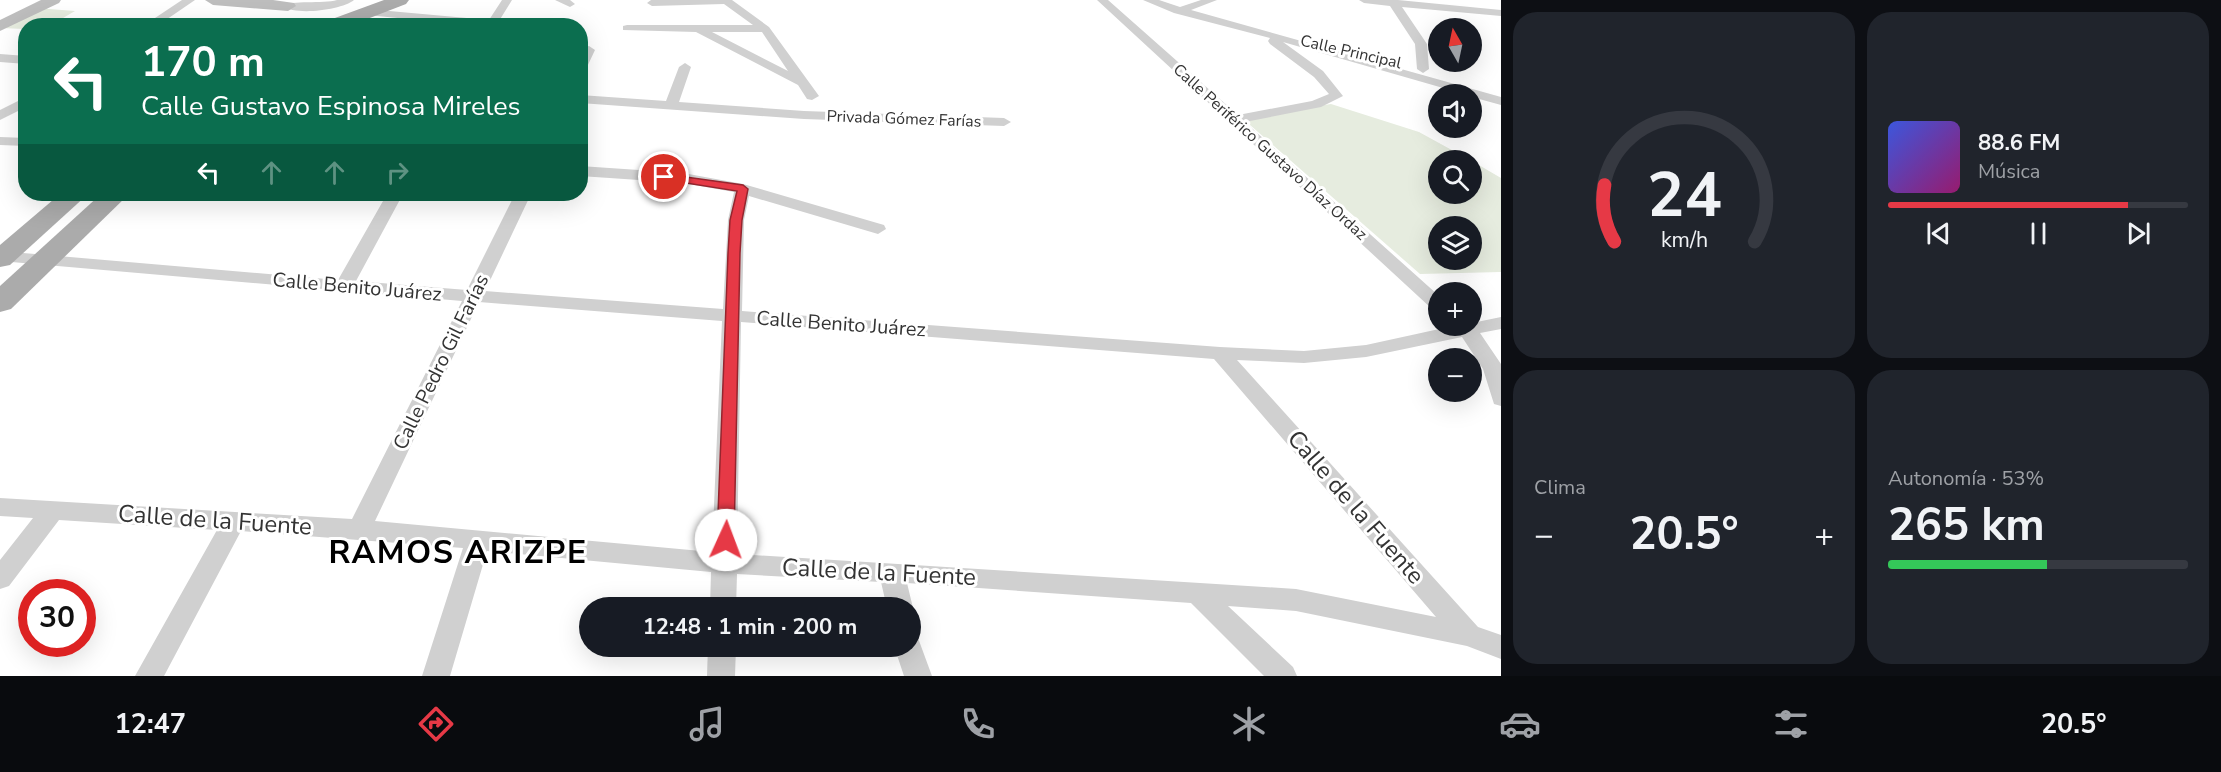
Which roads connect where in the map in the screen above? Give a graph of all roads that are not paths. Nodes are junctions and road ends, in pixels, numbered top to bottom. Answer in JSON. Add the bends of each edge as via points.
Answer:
{"nodes":[{"id":1,"x":53,"y":0,"type":"edge"},
{"id":2,"x":190,"y":0,"type":"edge"},
{"id":3,"x":214,"y":0,"type":"edge"},
{"id":4,"x":349,"y":0,"type":"edge"},
{"id":5,"x":400,"y":0,"type":"edge"},
{"id":6,"x":507,"y":0,"type":"edge"},
{"id":7,"x":725,"y":0,"type":"edge"},
{"id":8,"x":1102,"y":0,"type":"edge"},
{"id":9,"x":1148,"y":0,"type":"edge"},
{"id":10,"x":1212,"y":0,"type":"edge"},
{"id":11,"x":1364,"y":0,"type":"edge"},
{"id":12,"x":1394,"y":1,"type":"edge"},
{"id":13,"x":292,"y":3,"type":"edge"},
{"id":14,"x":652,"y":3,"type":"dead end"},
{"id":15,"x":369,"y":6,"type":"edge"},
{"id":16,"x":1178,"y":11,"type":"junction"},
{"id":17,"x":1501,"y":13,"type":"edge"},
{"id":18,"x":161,"y":18,"type":"edge"},
{"id":19,"x":272,"y":18,"type":"edge"},
{"id":20,"x":332,"y":18,"type":"edge"},
{"id":21,"x":346,"y":18,"type":"edge"},
{"id":22,"x":450,"y":18,"type":"edge"},
{"id":23,"x":495,"y":18,"type":"edge"},
{"id":24,"x":0,"y":26,"type":"edge"},
{"id":25,"x":627,"y":28,"type":"dead end"},
{"id":26,"x":765,"y":29,"type":"junction"},
{"id":27,"x":698,"y":30,"type":"junction"},
{"id":28,"x":1264,"y":34,"type":"junction"},
{"id":29,"x":0,"y":58,"type":"edge"},
{"id":30,"x":18,"y":59,"type":"edge"},
{"id":31,"x":685,"y":67,"type":"dead end"},
{"id":32,"x":1421,"y":74,"type":"junction"},
{"id":33,"x":802,"y":83,"type":"junction"},
{"id":34,"x":1501,"y":90,"type":"edge"},
{"id":35,"x":812,"y":96,"type":"dead end"},
{"id":36,"x":588,"y":100,"type":"edge"},
{"id":37,"x":1501,"y":101,"type":"edge"},
{"id":38,"x":18,"y":106,"type":"edge"},
{"id":39,"x":671,"y":106,"type":"junction"},
{"id":40,"x":0,"y":116,"type":"edge"},
{"id":41,"x":1236,"y":120,"type":"junction"},
{"id":42,"x":1004,"y":123,"type":"dead end"},
{"id":43,"x":0,"y":141,"type":"edge"},
{"id":44,"x":18,"y":142,"type":"edge"},
{"id":45,"x":588,"y":172,"type":"edge"},
{"id":46,"x":743,"y":189,"type":"junction"},
{"id":47,"x":67,"y":201,"type":"edge"},
{"id":48,"x":108,"y":201,"type":"edge"},
{"id":49,"x":391,"y":201,"type":"edge"},
{"id":50,"x":520,"y":201,"type":"edge"},
{"id":51,"x":878,"y":229,"type":"dead end"},
{"id":52,"x":1,"y":257,"type":"edge"},
{"id":53,"x":43,"y":260,"type":"junction"},
{"id":54,"x":344,"y":286,"type":"junction"},
{"id":55,"x":1428,"y":295,"type":"edge"},
{"id":56,"x":474,"y":296,"type":"junction"},
{"id":57,"x":0,"y":303,"type":"edge"},
{"id":58,"x":733,"y":315,"type":"junction"},
{"id":59,"x":1501,"y":323,"type":"edge"},
{"id":60,"x":1482,"y":326,"type":"edge"},
{"id":61,"x":1439,"y":336,"type":"edge"},
{"id":62,"x":1471,"y":336,"type":"edge"},
{"id":63,"x":1220,"y":353,"type":"junction"},
{"id":64,"x":1501,"y":399,"type":"edge"},
{"id":65,"x":0,"y":507,"type":"edge"},
{"id":66,"x":53,"y":510,"type":"junction"},
{"id":67,"x":234,"y":522,"type":"junction"},
{"id":68,"x":359,"y":529,"type":"junction"},
{"id":69,"x":478,"y":540,"type":"junction"},
{"id":70,"x":725,"y":563,"type":"junction"},
{"id":71,"x":892,"y":572,"type":"junction"},
{"id":72,"x":0,"y":579,"type":"edge"},
{"id":73,"x":1196,"y":592,"type":"junction"},
{"id":74,"x":723,"y":597,"type":"edge"},
{"id":75,"x":898,"y":597,"type":"edge"},
{"id":76,"x":1468,"y":635,"type":"junction"},
{"id":77,"x":1501,"y":647,"type":"edge"},
{"id":78,"x":722,"y":657,"type":"edge"},
{"id":79,"x":912,"y":657,"type":"edge"},
{"id":80,"x":150,"y":676,"type":"edge"},
{"id":81,"x":436,"y":676,"type":"edge"},
{"id":82,"x":721,"y":676,"type":"edge"},
{"id":83,"x":918,"y":676,"type":"edge"},
{"id":84,"x":1283,"y":676,"type":"edge"}],
"edges":[{"from":1,"to":24,"type":"street"},
{"from":2,"to":18,"type":"street"},
{"from":3,"to":13,"type":"street"},
{"from":4,"to":13,"type":"street","via":[[317,8]]},
{"from":5,"to":15,"type":"main road"},
{"from":6,"to":23,"type":"street"},
{"from":7,"to":14,"type":"street"},
{"from":7,"to":26,"type":"street"},
{"from":8,"to":41,"type":"street","name":"Calle Periférico Gustavo Díaz Ordaz"},
{"from":9,"to":16,"type":"street","name":"Calle Principal"},
{"from":10,"to":16,"type":"street"},
{"from":11,"to":12,"type":"street"},
{"from":12,"to":17,"type":"street"},
{"from":12,"to":32,"type":"street","via":[[1421,44]]},
{"from":13,"to":19,"type":"street"},
{"from":15,"to":20,"type":"main road"},
{"from":15,"to":21,"type":"main road"},
{"from":15,"to":22,"type":"street"},
{"from":16,"to":28,"type":"street","name":"Calle Principal"},
{"from":25,"to":27,"type":"street"},
{"from":26,"to":27,"type":"street"},
{"from":26,"to":33,"type":"street"},
{"from":27,"to":33,"type":"street"},
{"from":28,"to":32,"type":"street","name":"Calle Principal"},
{"from":28,"to":41,"type":"street","name":"Calle Principal","via":[[1328,84],[1336,96],[1316,104]]},
{"from":29,"to":30,"type":"street"},
{"from":31,"to":39,"type":"street"},
{"from":32,"to":34,"type":"street"},
{"from":32,"to":37,"type":"street"},
{"from":33,"to":35,"type":"street"},
{"from":36,"to":39,"type":"street","name":"Privada Gómez Farías"},
{"from":38,"to":40,"type":"street"},
{"from":39,"to":42,"type":"street","name":"Privada Gómez Farías"},
{"from":41,"to":55,"type":"street","name":"Calle Periférico Gustavo Díaz Ordaz"},
{"from":43,"to":44,"type":"street"},
{"from":45,"to":46,"type":"street","via":[[683,178]]},
{"from":46,"to":51,"type":"street"},
{"from":46,"to":58,"type":"street","via":[[736,220]]},
{"from":47,"to":52,"type":"main road"},
{"from":48,"to":53,"type":"main road"},
{"from":49,"to":54,"type":"street"},
{"from":50,"to":56,"type":"street","name":"Calle Pedro Gil Farías"},
{"from":52,"to":53,"type":"street","name":"Calle Benito Juárez"},
{"from":53,"to":54,"type":"street","name":"Calle Benito Juárez"},
{"from":53,"to":57,"type":"main road"},
{"from":54,"to":56,"type":"street","name":"Calle Benito Juárez"},
{"from":56,"to":58,"type":"street","name":"Calle Benito Juárez"},
{"from":56,"to":68,"type":"street","name":"Calle Pedro Gil Farías"},
{"from":58,"to":63,"type":"street","name":"Calle Benito Juárez"},
{"from":58,"to":70,"type":"street"},
{"from":59,"to":60,"type":"street","name":"Calle Benito Juárez"},
{"from":61,"to":63,"type":"street","name":"Calle Benito Juárez","via":[[1366,351],[1304,357]]},
{"from":62,"to":64,"type":"street","via":[[1487,357]]},
{"from":63,"to":76,"type":"street","name":"Calle de la Fuente"},
{"from":65,"to":66,"type":"street","name":"Calle de la Fuente"},
{"from":66,"to":67,"type":"street","name":"Calle de la Fuente"},
{"from":66,"to":72,"type":"street"},
{"from":67,"to":68,"type":"street","name":"Calle de la Fuente"},
{"from":67,"to":80,"type":"street"},
{"from":68,"to":69,"type":"street","name":"Calle de la Fuente"},
{"from":69,"to":70,"type":"street","name":"Calle de la Fuente"},
{"from":69,"to":81,"type":"street"},
{"from":70,"to":71,"type":"street","name":"Calle de la Fuente"},
{"from":70,"to":74,"type":"street"},
{"from":71,"to":73,"type":"street","name":"Calle de la Fuente"},
{"from":71,"to":75,"type":"street"},
{"from":73,"to":76,"type":"street","name":"Calle de la Fuente","via":[[1296,600]]},
{"from":73,"to":84,"type":"street"},
{"from":76,"to":77,"type":"street","name":"Calle de la Fuente"},
{"from":78,"to":82,"type":"street"},
{"from":79,"to":83,"type":"street"}]}
